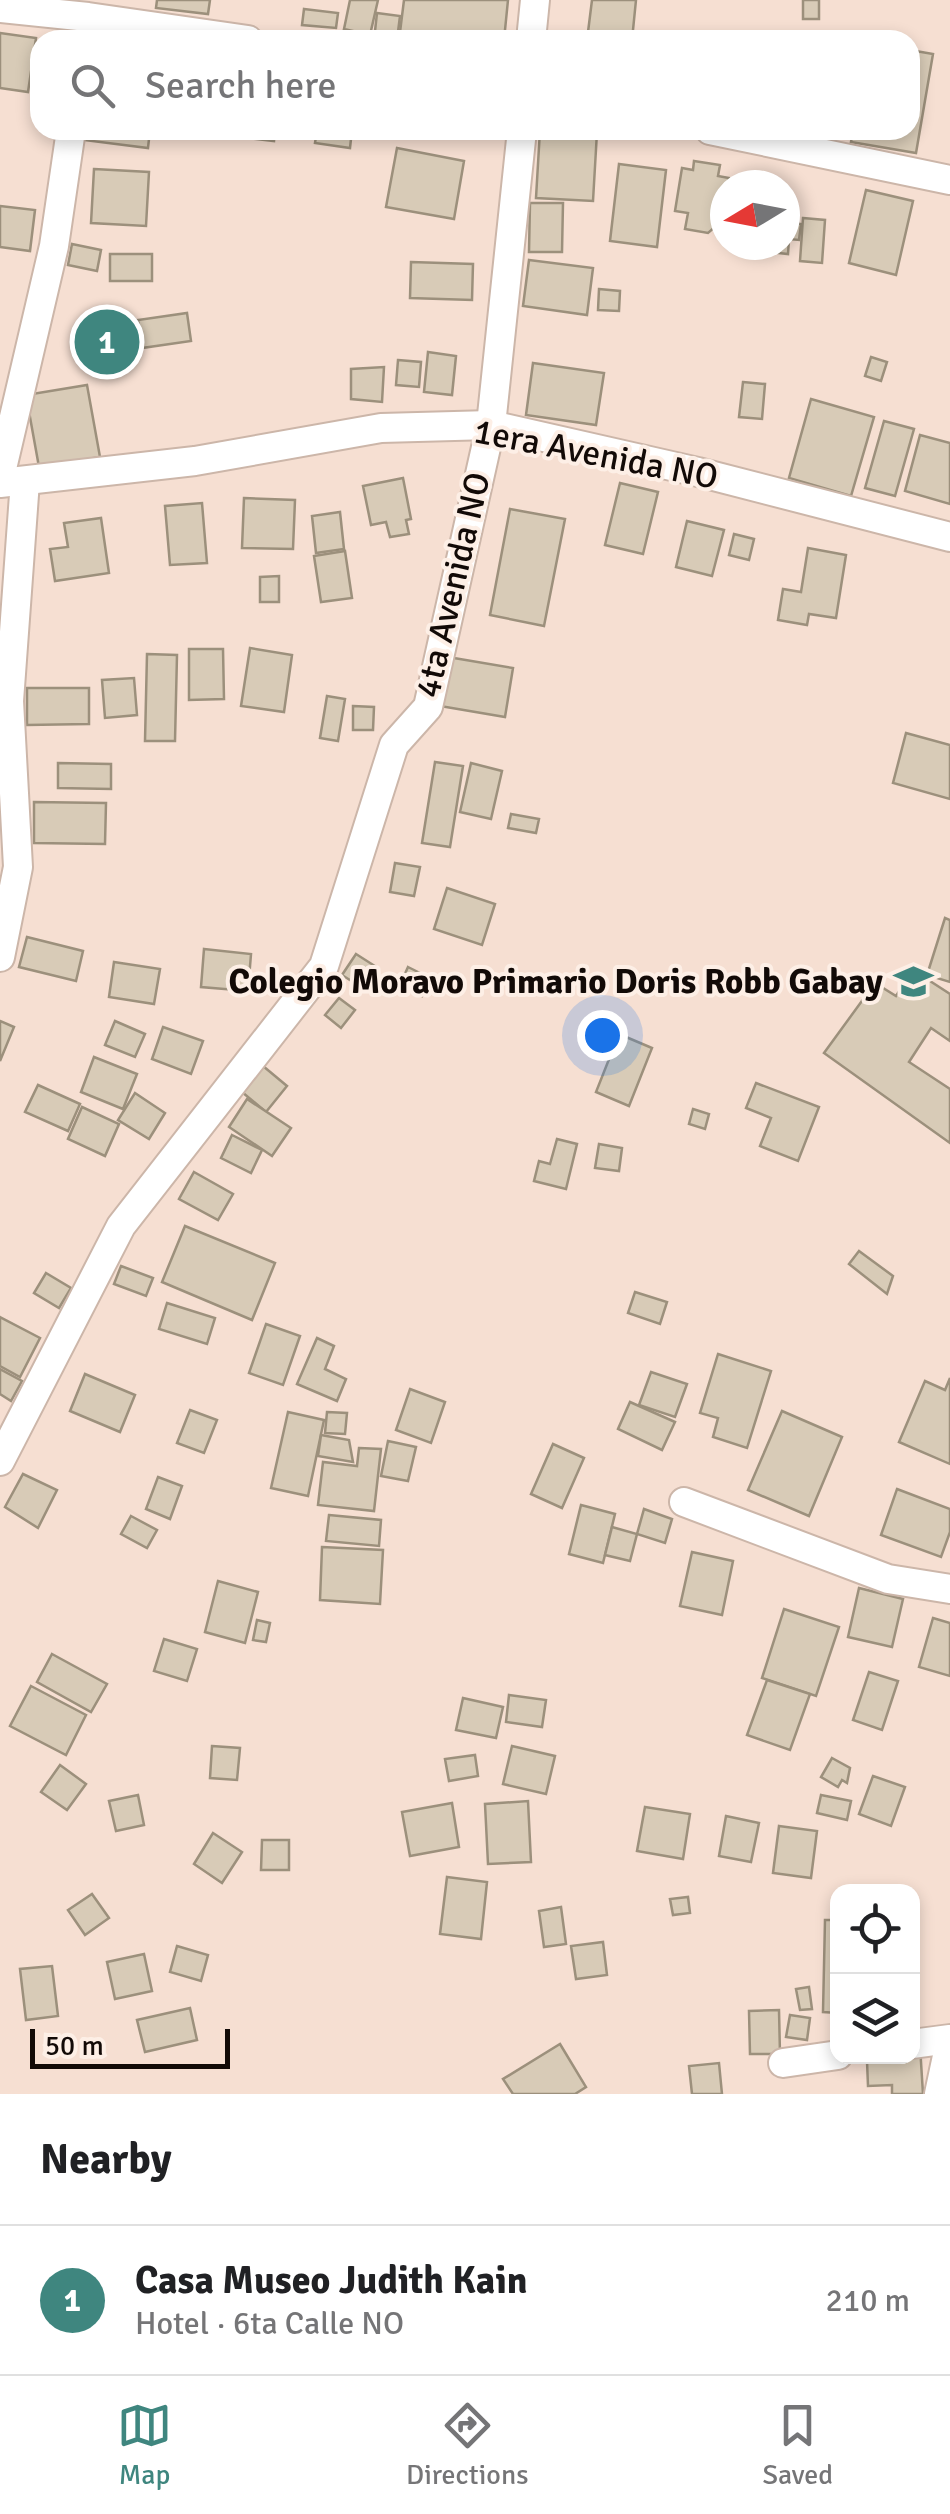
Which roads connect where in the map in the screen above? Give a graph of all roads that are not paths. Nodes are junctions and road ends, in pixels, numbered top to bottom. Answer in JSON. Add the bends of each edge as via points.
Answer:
{"nodes":[{"id":1,"x":535,"y":0,"type":"edge"},
{"id":2,"x":0,"y":8,"type":"edge"},
{"id":3,"x":87,"y":19,"type":"edge"},
{"id":4,"x":171,"y":30,"type":"edge"},
{"id":5,"x":532,"y":30,"type":"edge"},
{"id":6,"x":70,"y":140,"type":"edge"},
{"id":7,"x":521,"y":140,"type":"edge"},
{"id":8,"x":758,"y":140,"type":"edge"},
{"id":9,"x":950,"y":180,"type":"edge"},
{"id":10,"x":491,"y":425,"type":"junction"},
{"id":11,"x":8,"y":480,"type":"edge"},
{"id":12,"x":950,"y":537,"type":"edge"},
{"id":13,"x":0,"y":956,"type":"edge"},
{"id":14,"x":0,"y":1461,"type":"edge"},
{"id":15,"x":684,"y":1502,"type":"dead end"},
{"id":16,"x":950,"y":1590,"type":"edge"},
{"id":17,"x":950,"y":2040,"type":"edge"},
{"id":18,"x":920,"y":2043,"type":"edge"},
{"id":19,"x":830,"y":2056,"type":"edge"},
{"id":20,"x":783,"y":2063,"type":"dead end"},
{"id":21,"x":939,"y":2094,"type":"edge"}],
"edges":[{"from":1,"to":5,"type":"street"},
{"from":2,"to":3,"type":"street"},
{"from":3,"to":4,"type":"street"},
{"from":6,"to":11,"type":"street"},
{"from":7,"to":10,"type":"street","name":"4ta Avenida NO"},
{"from":8,"to":9,"type":"street"},
{"from":10,"to":11,"type":"street","name":"1era Avenida NO","via":[[381,428],[195,461]]},
{"from":10,"to":12,"type":"street","name":"1era Avenida NO"},
{"from":10,"to":14,"type":"street","name":"4ta Avenida NO","via":[[428,706],[394,745],[324,966],[120,1226]]},
{"from":11,"to":13,"type":"street","via":[[18,868]]},
{"from":15,"to":16,"type":"street","via":[[888,1579]]},
{"from":17,"to":18,"type":"street"},
{"from":17,"to":21,"type":"street"},
{"from":19,"to":20,"type":"street"}]}
